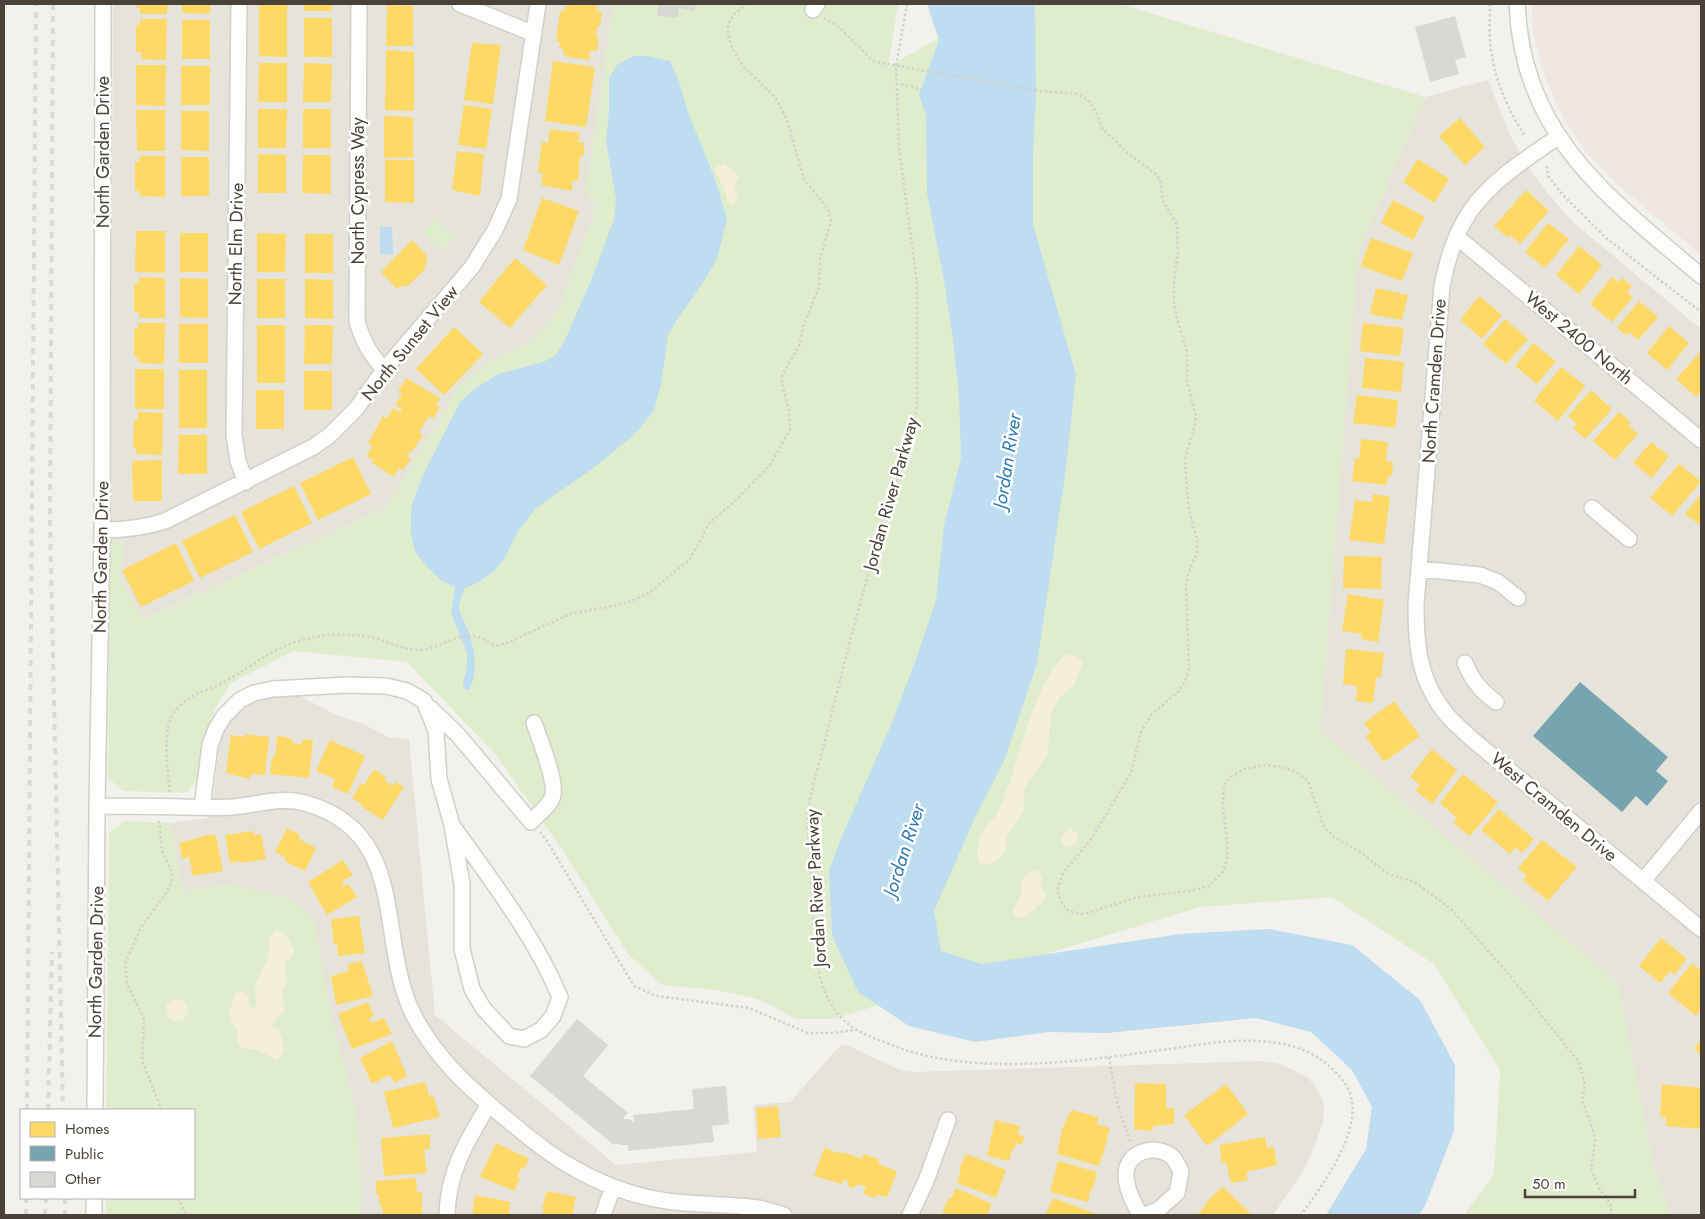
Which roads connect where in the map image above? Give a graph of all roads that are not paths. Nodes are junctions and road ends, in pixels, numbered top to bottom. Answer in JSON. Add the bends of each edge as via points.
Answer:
{"nodes":[{"id":1,"x":103,"y":4,"type":"edge"},
{"id":2,"x":238,"y":4,"type":"edge"},
{"id":3,"x":358,"y":4,"type":"edge"},
{"id":4,"x":460,"y":4,"type":"edge"},
{"id":5,"x":538,"y":4,"type":"edge"},
{"id":6,"x":1517,"y":4,"type":"edge"},
{"id":7,"x":532,"y":33,"type":"junction"},
{"id":8,"x":1559,"y":136,"type":"junction"},
{"id":9,"x":1456,"y":237,"type":"junction"},
{"id":10,"x":1701,"y":276,"type":"edge"},
{"id":11,"x":384,"y":370,"type":"junction"},
{"id":12,"x":1701,"y":440,"type":"edge"},
{"id":13,"x":246,"y":482,"type":"junction"},
{"id":14,"x":1592,"y":508,"type":"dead end"},
{"id":15,"x":102,"y":530,"type":"junction"},
{"id":16,"x":1629,"y":539,"type":"dead end"},
{"id":17,"x":1420,"y":569,"type":"junction"},
{"id":18,"x":1518,"y":598,"type":"dead end"},
{"id":19,"x":1465,"y":663,"type":"dead end"},
{"id":20,"x":1422,"y":672,"type":"joint"},
{"id":21,"x":424,"y":702,"type":"junction"},
{"id":22,"x":1496,"y":702,"type":"dead end"},
{"id":23,"x":534,"y":723,"type":"dead end"},
{"id":24,"x":97,"y":806,"type":"junction"},
{"id":25,"x":202,"y":807,"type":"junction"},
{"id":26,"x":1701,"y":811,"type":"edge"},
{"id":27,"x":452,"y":826,"type":"junction"},
{"id":28,"x":1643,"y":881,"type":"junction"},
{"id":29,"x":1701,"y":929,"type":"edge"},
{"id":30,"x":489,"y":1104,"type":"junction"},
{"id":31,"x":95,"y":1109,"type":"edge"},
{"id":32,"x":948,"y":1120,"type":"dead end"},
{"id":33,"x":613,"y":1187,"type":"junction"},
{"id":34,"x":94,"y":1199,"type":"edge"},
{"id":35,"x":94,"y":1215,"type":"edge"},
{"id":36,"x":447,"y":1215,"type":"edge"},
{"id":37,"x":603,"y":1215,"type":"edge"},
{"id":38,"x":784,"y":1215,"type":"edge"},
{"id":39,"x":910,"y":1215,"type":"edge"},
{"id":40,"x":1140,"y":1215,"type":"edge"},
{"id":41,"x":1144,"y":1215,"type":"edge"}],
"edges":[{"from":1,"to":15,"type":"street","name":"North Garden Drive"},
{"from":2,"to":13,"type":"street","name":"North Elm Drive","via":[[234,435],[238,461]]},
{"from":3,"to":11,"type":"street","name":"North Cypress Way","via":[[357,322],[369,352]]},
{"from":4,"to":7,"type":"street"},
{"from":5,"to":7,"type":"street","name":"North Sunset View"},
{"from":6,"to":8,"type":"street","via":[[1528,75],[1542,109]]},
{"from":7,"to":11,"type":"street","name":"North Sunset View","via":[[509,198],[495,230],[472,267]]},
{"from":8,"to":9,"type":"street","name":"North Cramden Drive","via":[[1493,186],[1470,211]]},
{"from":8,"to":10,"type":"street","via":[[1592,180],[1618,206]]},
{"from":9,"to":12,"type":"street","name":"West 2400 North"},
{"from":9,"to":17,"type":"street","name":"North Cramden Drive","via":[[1442,286]]},
{"from":11,"to":13,"type":"street","name":"North Sunset View","via":[[356,409],[329,436]]},
{"from":13,"to":15,"type":"street","name":"North Sunset View","via":[[165,521],[125,530]]},
{"from":14,"to":16,"type":"street"},
{"from":15,"to":24,"type":"street","name":"North Garden Drive"},
{"from":17,"to":18,"type":"street","via":[[1480,575],[1498,582]]},
{"from":17,"to":20,"type":"street","name":"North Cramden Drive","via":[[1416,634]]},
{"from":19,"to":22,"type":"street","via":[[1482,692]]},
{"from":20,"to":28,"type":"street","name":"West Cramden Drive","via":[[1432,694],[1448,716],[1473,740]]},
{"from":21,"to":23,"type":"street","via":[[458,735],[531,822],[553,794],[550,773]]},
{"from":21,"to":25,"type":"street","via":[[407,691],[386,686],[347,685],[254,693],[240,700],[216,730],[210,745]]},
{"from":21,"to":27,"type":"street","via":[[436,731],[438,779]]},
{"from":24,"to":25,"type":"street"},
{"from":24,"to":31,"type":"street","name":"North Garden Drive"},
{"from":25,"to":30,"type":"street","via":[[234,807],[283,800],[303,802],[323,809],[357,833],[378,865],[388,901],[395,961],[414,1016],[452,1071]]},
{"from":26,"to":28,"type":"street"},
{"from":27,"to":27,"type":"street","via":[[462,884],[462,949],[472,989],[509,1036],[524,1039],[541,1030],[554,1016],[560,997],[549,971],[510,908]]},
{"from":28,"to":29,"type":"street","name":"West Cramden Drive"},
{"from":30,"to":33,"type":"street","via":[[546,1150],[587,1176]]},
{"from":30,"to":36,"type":"street","via":[[460,1154],[449,1188]]},
{"from":32,"to":39,"type":"street"},
{"from":33,"to":37,"type":"street"},
{"from":33,"to":38,"type":"street","via":[[667,1201],[759,1208]]},
{"from":34,"to":35,"type":"street"},
{"from":40,"to":41,"type":"street","via":[[1129,1191],[1126,1174],[1129,1162],[1141,1152],[1154,1149],[1171,1156],[1181,1171],[1177,1193],[1158,1210]]}]}
